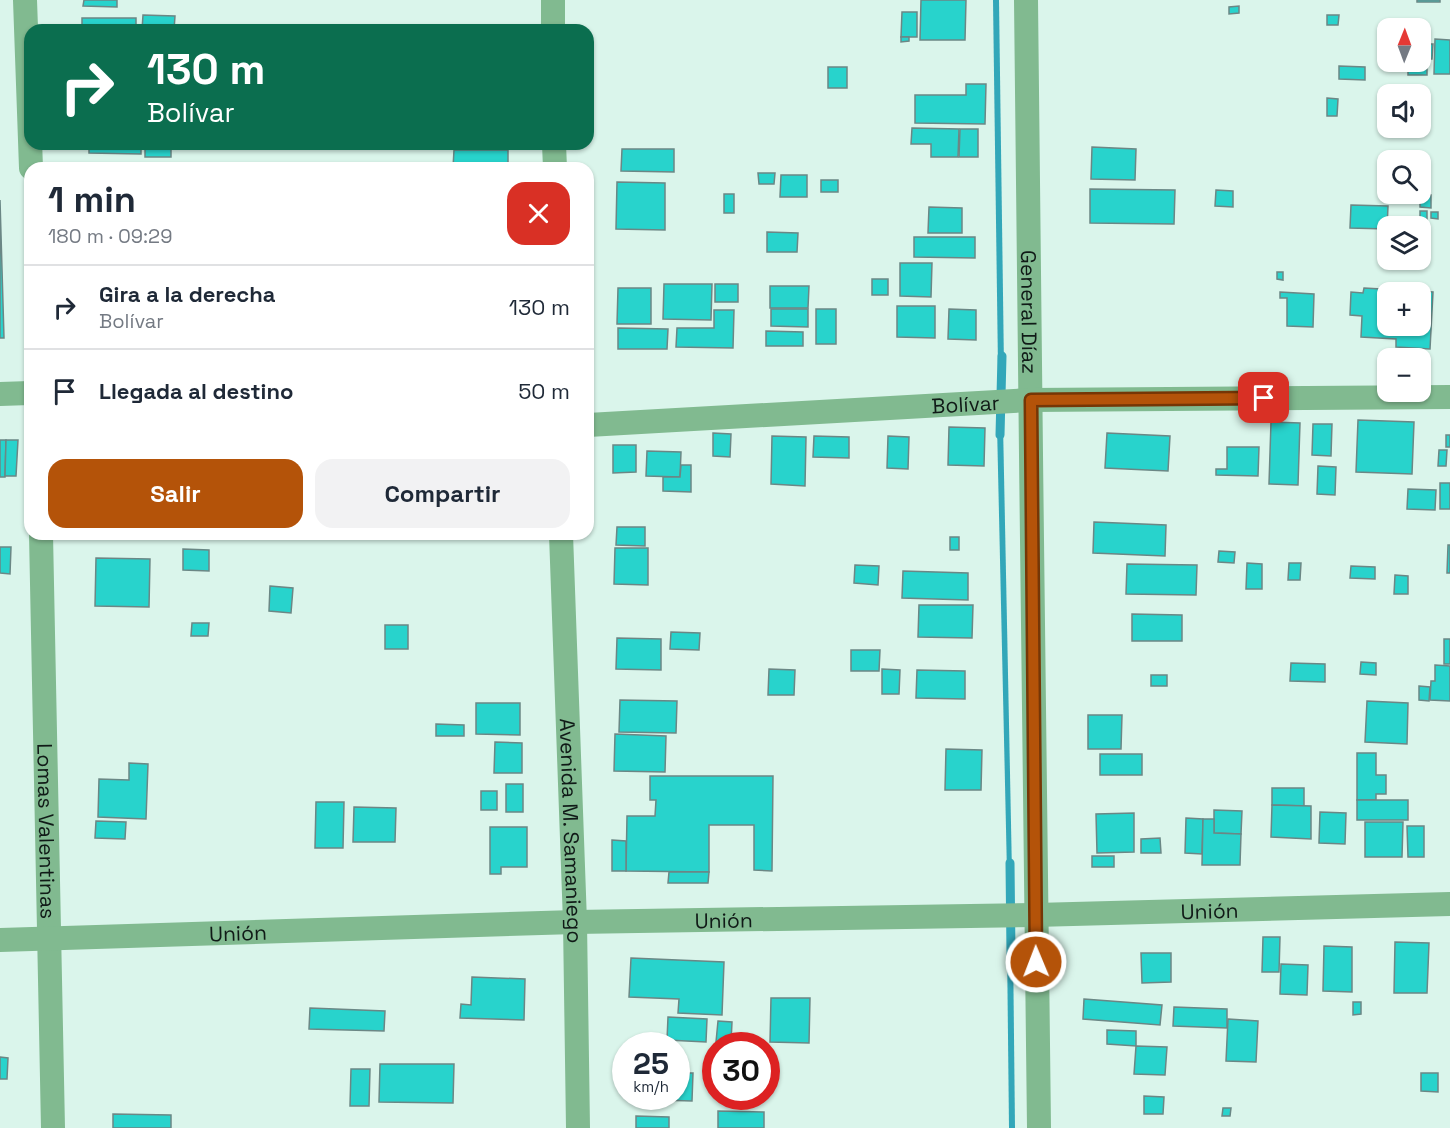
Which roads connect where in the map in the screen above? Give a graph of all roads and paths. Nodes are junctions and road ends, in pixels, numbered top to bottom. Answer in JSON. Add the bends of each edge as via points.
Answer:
{"nodes":[{"id":1,"x":25,"y":0,"type":"edge"},
{"id":2,"x":553,"y":0,"type":"edge"},
{"id":3,"x":1026,"y":0,"type":"edge"},
{"id":4,"x":26,"y":24,"type":"edge"},
{"id":5,"x":553,"y":24,"type":"edge"},
{"id":6,"x":24,"y":393,"type":"edge"},
{"id":7,"x":0,"y":394,"type":"edge"},
{"id":8,"x":1450,"y":397,"type":"edge"},
{"id":9,"x":1031,"y":400,"type":"junction"},
{"id":10,"x":594,"y":424,"type":"edge"},
{"id":11,"x":41,"y":540,"type":"edge"},
{"id":12,"x":561,"y":540,"type":"edge"},
{"id":13,"x":1450,"y":904,"type":"edge"},
{"id":14,"x":1018,"y":915,"type":"junction"},
{"id":15,"x":575,"y":922,"type":"junction"},
{"id":16,"x":50,"y":939,"type":"junction"},
{"id":17,"x":0,"y":940,"type":"edge"},
{"id":18,"x":53,"y":1128,"type":"edge"},
{"id":19,"x":578,"y":1128,"type":"edge"},
{"id":20,"x":1038,"y":1128,"type":"edge"}],
"edges":[{"from":1,"to":4,"type":"street"},
{"from":2,"to":5,"type":"street"},
{"from":3,"to":9,"type":"street","name":"General Díaz"},
{"from":6,"to":7,"type":"street"},
{"from":8,"to":9,"type":"street","name":"Bolívar"},
{"from":9,"to":10,"type":"street","name":"Bolívar"},
{"from":9,"to":14,"type":"street","name":"General Díaz"},
{"from":11,"to":16,"type":"street","name":"Lomas Valentinas"},
{"from":12,"to":15,"type":"street","name":"Avenida M. Samaniego"},
{"from":13,"to":14,"type":"street","name":"Unión"},
{"from":14,"to":15,"type":"street","name":"Unión"},
{"from":14,"to":20,"type":"street","name":"General Díaz"},
{"from":15,"to":16,"type":"street","name":"Unión"},
{"from":15,"to":19,"type":"street","name":"Avenida M. Samaniego"},
{"from":16,"to":17,"type":"street","name":"Unión"},
{"from":16,"to":18,"type":"street","name":"Lomas Valentinas"}]}
